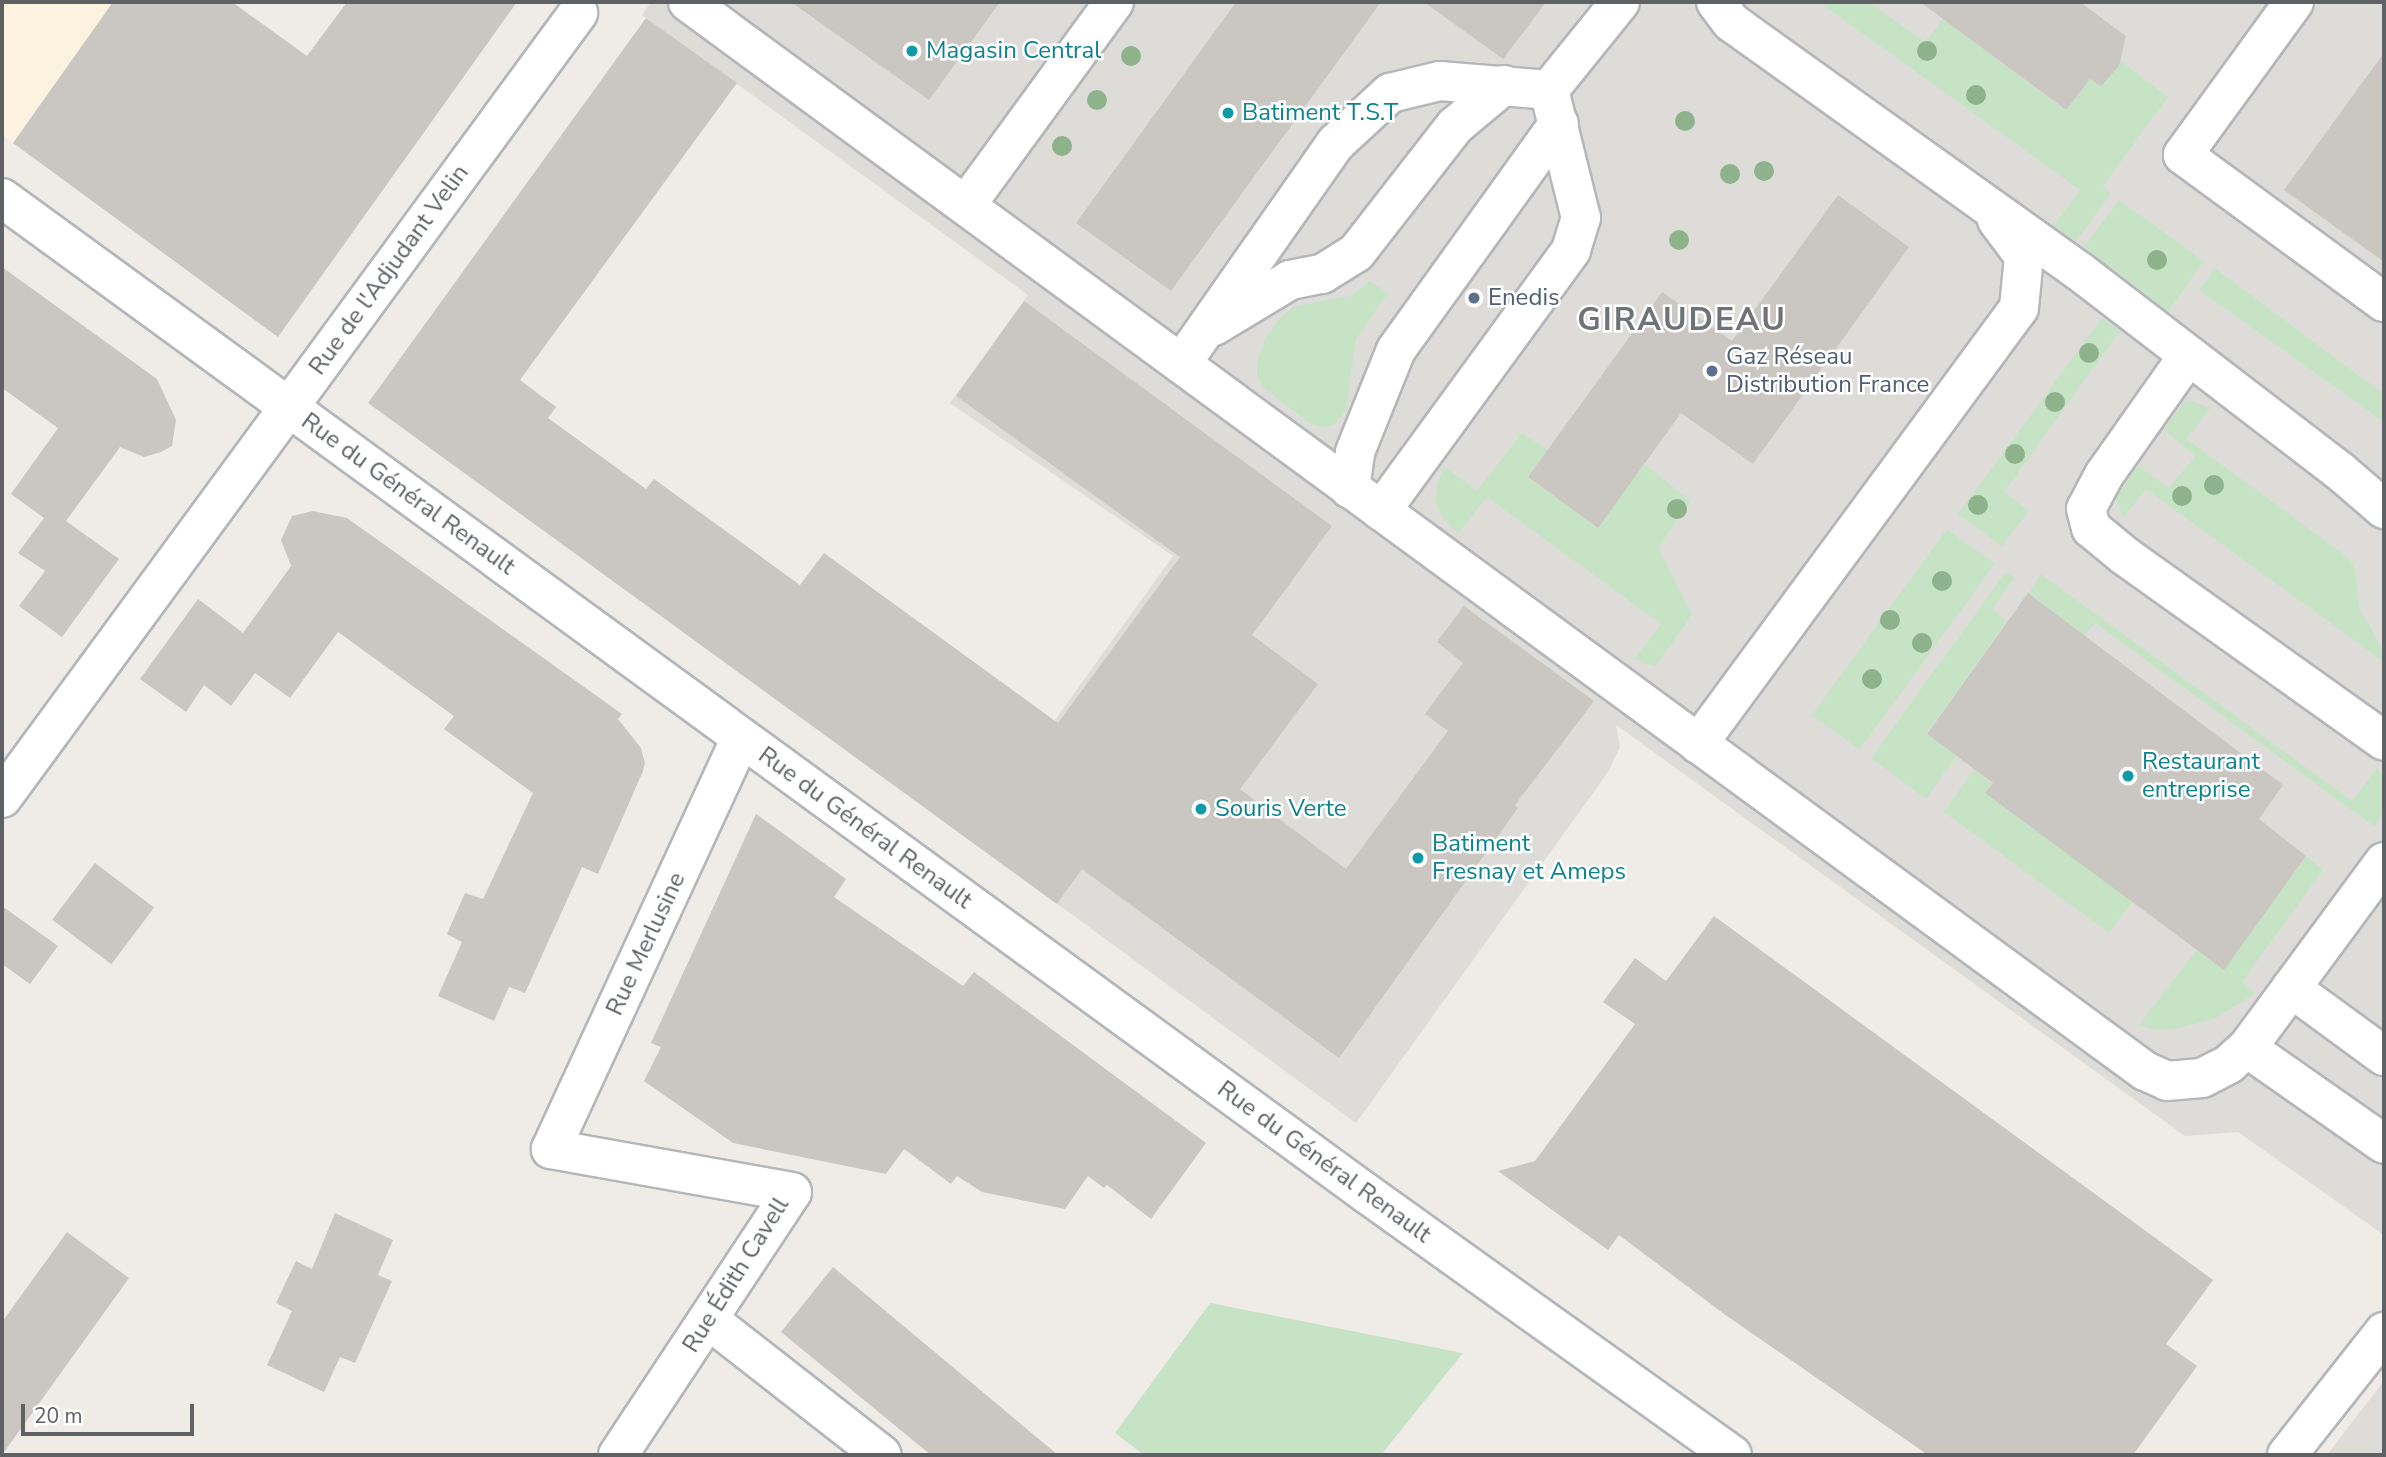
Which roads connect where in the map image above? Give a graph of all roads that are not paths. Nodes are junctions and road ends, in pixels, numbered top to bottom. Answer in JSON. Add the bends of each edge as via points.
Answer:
{"nodes":[{"id":1,"x":688,"y":2,"type":"edge"},
{"id":2,"x":1114,"y":2,"type":"edge"},
{"id":3,"x":1620,"y":2,"type":"edge"},
{"id":4,"x":1716,"y":2,"type":"edge"},
{"id":5,"x":2294,"y":2,"type":"edge"},
{"id":6,"x":578,"y":13,"type":"dead end"},
{"id":7,"x":1504,"y":85,"type":"junction"},
{"id":8,"x":1554,"y":106,"type":"junction"},
{"id":9,"x":2,"y":198,"type":"edge"},
{"id":10,"x":1983,"y":203,"type":"junction"},
{"id":11,"x":966,"y":205,"type":"junction"},
{"id":12,"x":2384,"y":302,"type":"edge"},
{"id":13,"x":1203,"y":332,"type":"junction"},
{"id":14,"x":2188,"y":356,"type":"junction"},
{"id":15,"x":1181,"y":364,"type":"junction"},
{"id":16,"x":287,"y":405,"type":"junction"},
{"id":17,"x":1365,"y":500,"type":"junction"},
{"id":18,"x":2384,"y":509,"type":"edge"},
{"id":19,"x":741,"y":738,"type":"junction"},
{"id":20,"x":2384,"y":741,"type":"edge"},
{"id":21,"x":1698,"y":744,"type":"junction"},
{"id":22,"x":2,"y":798,"type":"edge"},
{"id":23,"x":2384,"y":862,"type":"edge"},
{"id":24,"x":2291,"y":988,"type":"junction"},
{"id":25,"x":2247,"y":1048,"type":"junction"},
{"id":26,"x":2384,"y":1056,"type":"edge"},
{"id":27,"x":2384,"y":1144,"type":"edge"},
{"id":28,"x":551,"y":1149,"type":"joint"},
{"id":29,"x":709,"y":1320,"type":"junction"},
{"id":30,"x":2384,"y":1332,"type":"edge"},
{"id":31,"x":618,"y":1455,"type":"edge"},
{"id":32,"x":881,"y":1455,"type":"edge"},
{"id":33,"x":1730,"y":1455,"type":"edge"},
{"id":34,"x":2287,"y":1455,"type":"edge"}],
"edges":[{"from":1,"to":11,"type":"street"},
{"from":2,"to":11,"type":"street"},
{"from":3,"to":8,"type":"street"},
{"from":4,"to":10,"type":"street","via":[[1731,22]]},
{"from":5,"to":12,"type":"street","via":[[2183,155]]},
{"from":6,"to":16,"type":"street","name":"Rue de l'Adjudant Velin","via":[[320,367]]},
{"from":7,"to":8,"type":"street"},
{"from":7,"to":13,"type":"street","via":[[1455,127],[1356,253],[1322,274],[1290,280]]},
{"from":7,"to":13,"type":"street","via":[[1440,81],[1390,93],[1336,142]]},
{"from":8,"to":17,"type":"street","via":[[1396,350],[1355,452]]},
{"from":8,"to":17,"type":"street","via":[[1581,218],[1570,250]]},
{"from":9,"to":16,"type":"street","name":"Rue du Général Renault"},
{"from":10,"to":14,"type":"street"},
{"from":10,"to":21,"type":"street","via":[[2024,256],[2019,308]]},
{"from":11,"to":15,"type":"street"},
{"from":13,"to":15,"type":"street"},
{"from":14,"to":18,"type":"street","via":[[2342,471]]},
{"from":14,"to":20,"type":"street","via":[[2104,475],[2086,509],[2091,528]]},
{"from":15,"to":17,"type":"street"},
{"from":16,"to":19,"type":"street","name":"Rue du Général Renault"},
{"from":16,"to":22,"type":"street","name":"Rue de l'Adjudant Velin"},
{"from":17,"to":21,"type":"street"},
{"from":19,"to":28,"type":"street","name":"Rue Merlusine"},
{"from":19,"to":33,"type":"street","name":"Rue du Général Renault"},
{"from":21,"to":25,"type":"street","via":[[2145,1071],[2167,1081],[2202,1077],[2229,1064]]},
{"from":23,"to":24,"type":"street"},
{"from":24,"to":25,"type":"street"},
{"from":24,"to":26,"type":"street"},
{"from":25,"to":27,"type":"street"},
{"from":28,"to":29,"type":"street","name":"Rue Édith Cavell","via":[[792,1192]]},
{"from":29,"to":31,"type":"street","name":"Rue Édith Cavell"},
{"from":29,"to":32,"type":"street"},
{"from":30,"to":34,"type":"street"}]}
